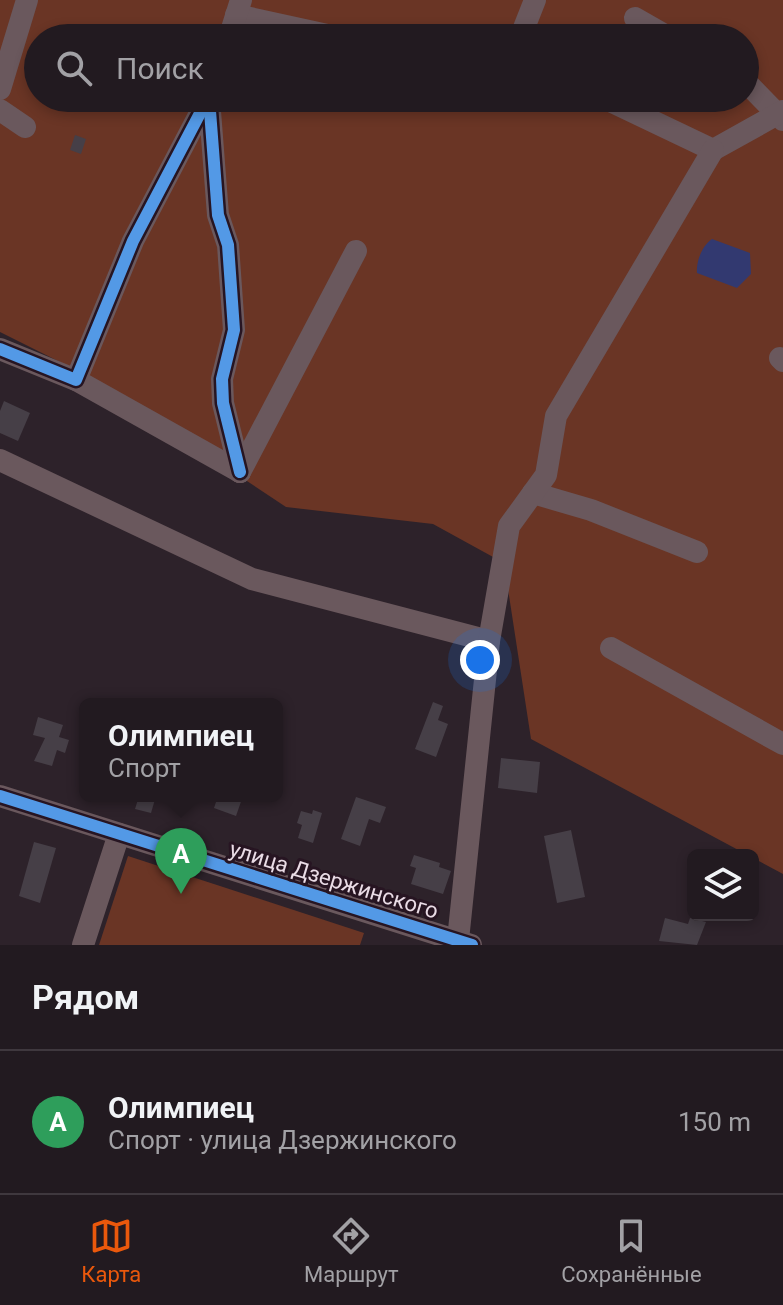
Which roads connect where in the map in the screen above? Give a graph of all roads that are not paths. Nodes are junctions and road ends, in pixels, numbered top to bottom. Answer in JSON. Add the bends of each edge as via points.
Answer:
{"nodes":[{"id":1,"x":27,"y":0,"type":"edge"},
{"id":2,"x":535,"y":0,"type":"edge"},
{"id":3,"x":239,"y":8,"type":"edge"},
{"id":4,"x":635,"y":18,"type":"dead end"},
{"id":5,"x":293,"y":24,"type":"edge"},
{"id":6,"x":526,"y":24,"type":"edge"},
{"id":7,"x":646,"y":24,"type":"edge"},
{"id":8,"x":0,"y":89,"type":"edge"},
{"id":9,"x":759,"y":94,"type":"edge"},
{"id":10,"x":0,"y":110,"type":"edge"},
{"id":11,"x":202,"y":112,"type":"edge"},
{"id":12,"x":210,"y":112,"type":"edge"},
{"id":13,"x":633,"y":112,"type":"edge"},
{"id":14,"x":782,"y":115,"type":"edge"},
{"id":15,"x":25,"y":127,"type":"dead end"},
{"id":16,"x":713,"y":150,"type":"junction"},
{"id":17,"x":356,"y":251,"type":"dead end"},
{"id":18,"x":0,"y":349,"type":"edge"},
{"id":19,"x":76,"y":380,"type":"junction"},
{"id":20,"x":0,"y":460,"type":"edge"},
{"id":21,"x":240,"y":472,"type":"junction"},
{"id":22,"x":533,"y":493,"type":"junction"},
{"id":23,"x":697,"y":552,"type":"dead end"},
{"id":24,"x":489,"y":641,"type":"junction"},
{"id":25,"x":611,"y":648,"type":"dead end"},
{"id":26,"x":783,"y":744,"type":"edge"},
{"id":27,"x":0,"y":796,"type":"edge"},
{"id":28,"x":119,"y":834,"type":"junction"},
{"id":29,"x":465,"y":943,"type":"edge"},
{"id":30,"x":83,"y":945,"type":"edge"}],
"edges":[{"from":1,"to":8,"type":"street"},
{"from":2,"to":6,"type":"street"},
{"from":3,"to":5,"type":"street"},
{"from":4,"to":7,"type":"street"},
{"from":9,"to":14,"type":"street"},
{"from":10,"to":15,"type":"street"},
{"from":11,"to":19,"type":"street","via":[[133,241]]},
{"from":12,"to":21,"type":"street","via":[[234,330],[222,379],[223,403]]},
{"from":13,"to":16,"type":"street"},
{"from":14,"to":16,"type":"street"},
{"from":16,"to":22,"type":"street","via":[[556,416],[546,475]]},
{"from":17,"to":21,"type":"street"},
{"from":18,"to":19,"type":"street"},
{"from":19,"to":21,"type":"street"},
{"from":20,"to":24,"type":"street","via":[[252,579]]},
{"from":22,"to":23,"type":"street"},
{"from":22,"to":24,"type":"street","via":[[509,526]]},
{"from":24,"to":29,"type":"street"},
{"from":25,"to":26,"type":"street"},
{"from":27,"to":28,"type":"street","name":"улица Дзержинского"},
{"from":28,"to":29,"type":"street","name":"улица Дзержинского"},
{"from":28,"to":30,"type":"street"}]}
